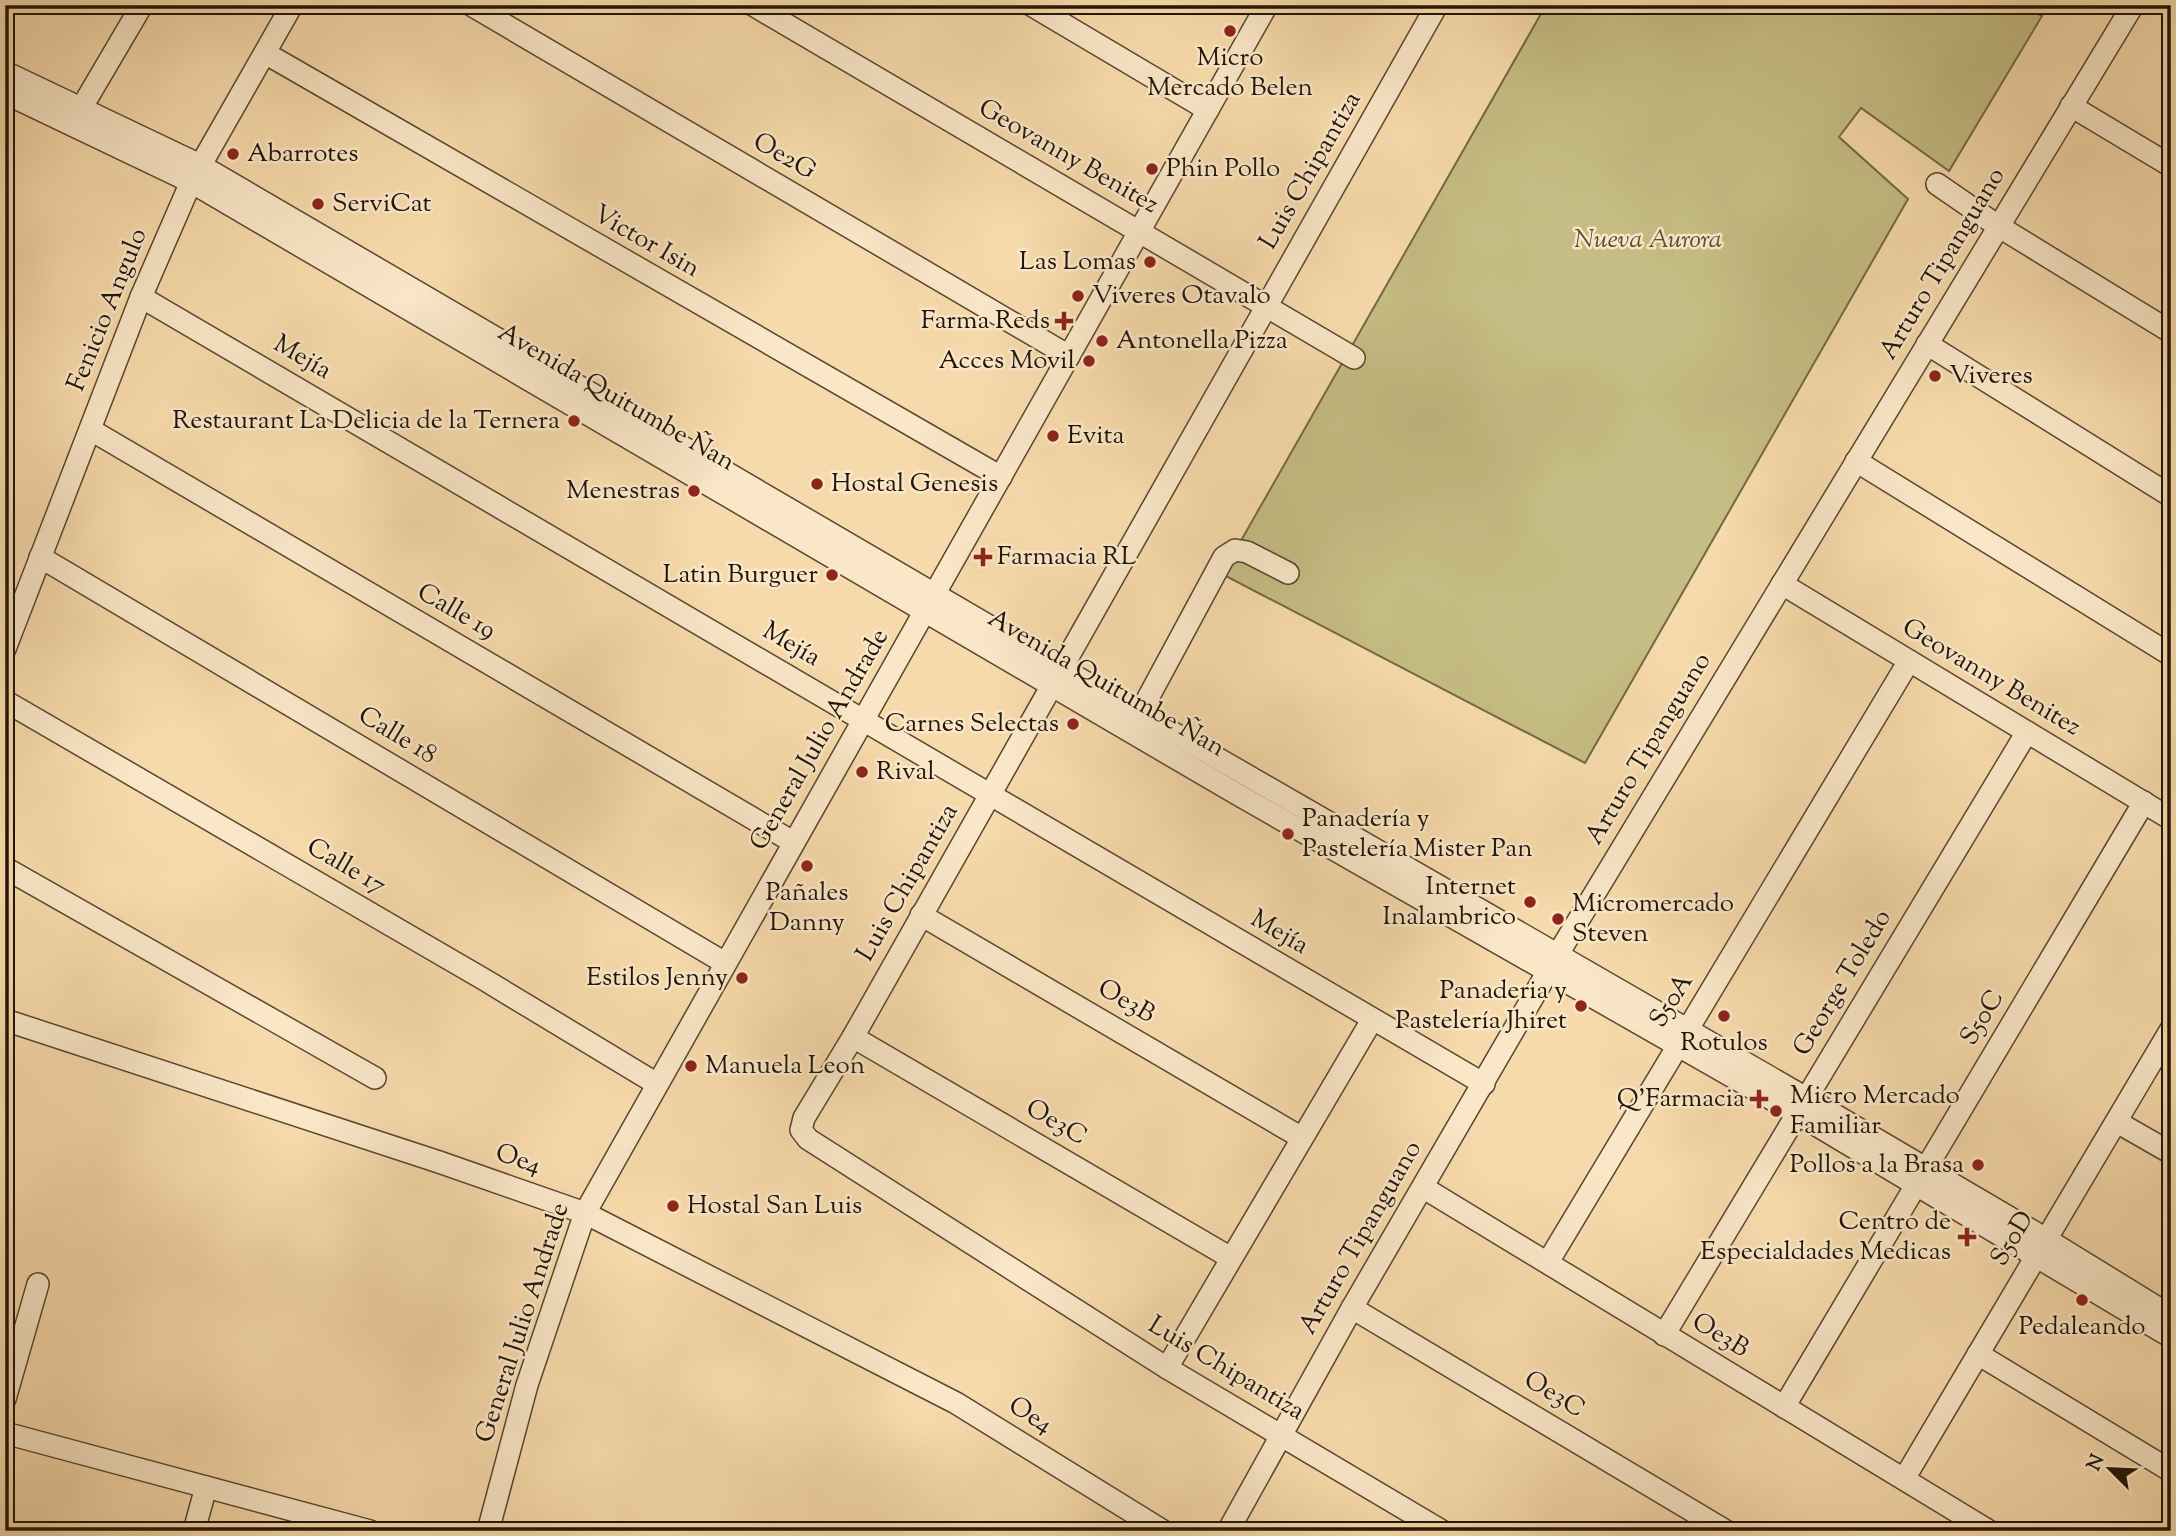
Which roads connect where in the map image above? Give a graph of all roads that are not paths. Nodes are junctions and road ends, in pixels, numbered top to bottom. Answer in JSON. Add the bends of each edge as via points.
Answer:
{"nodes":[{"id":1,"x":142,"y":5,"type":"edge"},
{"id":2,"x":292,"y":5,"type":"edge"},
{"id":3,"x":471,"y":5,"type":"edge"},
{"id":4,"x":752,"y":5,"type":"edge"},
{"id":5,"x":1031,"y":5,"type":"edge"},
{"id":6,"x":1267,"y":5,"type":"edge"},
{"id":7,"x":1437,"y":5,"type":"edge"},
{"id":8,"x":2133,"y":5,"type":"edge"},
{"id":9,"x":265,"y":53,"type":"junction"},
{"id":10,"x":5,"y":72,"type":"edge"},
{"id":11,"x":5,"y":93,"type":"edge"},
{"id":12,"x":2071,"y":106,"type":"junction"},
{"id":13,"x":82,"y":107,"type":"junction"},
{"id":14,"x":1208,"y":110,"type":"junction"},
{"id":15,"x":2171,"y":166,"type":"edge"},
{"id":16,"x":196,"y":173,"type":"junction"},
{"id":17,"x":1937,"y":184,"type":"dead end"},
{"id":18,"x":1998,"y":226,"type":"junction"},
{"id":19,"x":1140,"y":232,"type":"junction"},
{"id":20,"x":141,"y":296,"type":"junction"},
{"id":21,"x":1267,"y":306,"type":"junction"},
{"id":22,"x":2171,"y":332,"type":"edge"},
{"id":23,"x":1927,"y":344,"type":"junction"},
{"id":24,"x":1069,"y":356,"type":"junction"},
{"id":25,"x":1354,"y":358,"type":"dead end"},
{"id":26,"x":91,"y":430,"type":"junction"},
{"id":27,"x":1856,"y":461,"type":"junction"},
{"id":28,"x":1001,"y":477,"type":"junction"},
{"id":29,"x":2171,"y":496,"type":"edge"},
{"id":30,"x":40,"y":557,"type":"junction"},
{"id":31,"x":1288,"y":573,"type":"dead end"},
{"id":32,"x":1782,"y":584,"type":"junction"},
{"id":33,"x":930,"y":602,"type":"junction"},
{"id":34,"x":5,"y":649,"type":"edge"},
{"id":35,"x":2171,"y":656,"type":"edge"},
{"id":36,"x":1909,"y":661,"type":"junction"},
{"id":37,"x":1056,"y":677,"type":"junction"},
{"id":38,"x":5,"y":701,"type":"edge"},
{"id":39,"x":1140,"y":712,"type":"junction"},
{"id":40,"x":864,"y":720,"type":"junction"},
{"id":41,"x":1130,"y":732,"type":"junction"},
{"id":42,"x":2027,"y":732,"type":"junction"},
{"id":43,"x":990,"y":795,"type":"junction"},
{"id":44,"x":2144,"y":803,"type":"junction"},
{"id":45,"x":2171,"y":819,"type":"edge"},
{"id":46,"x":793,"y":842,"type":"junction"},
{"id":47,"x":5,"y":868,"type":"edge"},
{"id":48,"x":921,"y":915,"type":"junction"},
{"id":49,"x":725,"y":962,"type":"junction"},
{"id":50,"x":1554,"y":962,"type":"junction"},
{"id":51,"x":5,"y":1020,"type":"edge"},
{"id":52,"x":1372,"y":1020,"type":"junction"},
{"id":53,"x":2171,"y":1029,"type":"edge"},
{"id":54,"x":853,"y":1037,"type":"junction"},
{"id":55,"x":1683,"y":1037,"type":"junction"},
{"id":56,"x":374,"y":1078,"type":"dead end"},
{"id":57,"x":657,"y":1084,"type":"junction"},
{"id":58,"x":1484,"y":1084,"type":"junction"},
{"id":59,"x":1801,"y":1106,"type":"junction"},
{"id":60,"x":2117,"y":1122,"type":"junction"},
{"id":61,"x":1302,"y":1138,"type":"junction"},
{"id":62,"x":2171,"y":1153,"type":"edge"},
{"id":63,"x":1921,"y":1177,"type":"junction"},
{"id":64,"x":1424,"y":1188,"type":"junction"},
{"id":65,"x":585,"y":1213,"type":"junction"},
{"id":66,"x":2041,"y":1248,"type":"junction"},
{"id":67,"x":1231,"y":1258,"type":"junction"},
{"id":68,"x":1548,"y":1262,"type":"junction"},
{"id":69,"x":38,"y":1284,"type":"dead end"},
{"id":70,"x":1352,"y":1308,"type":"junction"},
{"id":71,"x":2171,"y":1316,"type":"edge"},
{"id":72,"x":1664,"y":1335,"type":"junction"},
{"id":73,"x":2171,"y":1337,"type":"edge"},
{"id":74,"x":1978,"y":1354,"type":"junction"},
{"id":75,"x":1167,"y":1368,"type":"junction"},
{"id":76,"x":5,"y":1399,"type":"edge"},
{"id":77,"x":1784,"y":1407,"type":"junction"},
{"id":78,"x":5,"y":1433,"type":"edge"},
{"id":79,"x":1280,"y":1435,"type":"junction"},
{"id":80,"x":2171,"y":1471,"type":"edge"},
{"id":81,"x":1904,"y":1479,"type":"junction"},
{"id":82,"x":206,"y":1487,"type":"junction"},
{"id":83,"x":194,"y":1531,"type":"edge"},
{"id":84,"x":370,"y":1531,"type":"edge"},
{"id":85,"x":488,"y":1531,"type":"edge"},
{"id":86,"x":1163,"y":1531,"type":"edge"},
{"id":87,"x":1228,"y":1531,"type":"edge"},
{"id":88,"x":1442,"y":1531,"type":"edge"},
{"id":89,"x":1726,"y":1531,"type":"edge"},
{"id":90,"x":1989,"y":1531,"type":"edge"}],
"edges":[{"from":1,"to":13,"type":"street"},
{"from":2,"to":9,"type":"street","name":"Fenicio Angulo"},
{"from":3,"to":24,"type":"street","name":"Oe2G"},
{"from":4,"to":19,"type":"street","name":"Geovanny Benitez"},
{"from":5,"to":14,"type":"street"},
{"from":6,"to":14,"type":"street","name":"General Julio Andrade"},
{"from":7,"to":21,"type":"street","name":"Luis Chipantiza"},
{"from":8,"to":12,"type":"street","name":"Arturo Tipanguano"},
{"from":9,"to":16,"type":"street","name":"Fenicio Angulo"},
{"from":9,"to":28,"type":"street","name":"Victor Isin"},
{"from":10,"to":13,"type":"street","name":"Avenida Quitumbe Ñan"},
{"from":11,"to":16,"type":"street","name":"Avenida Quitumbe Ñan"},
{"from":12,"to":15,"type":"street"},
{"from":12,"to":18,"type":"street","name":"Arturo Tipanguano"},
{"from":13,"to":16,"type":"street","name":"Avenida Quitumbe Ñan"},
{"from":14,"to":19,"type":"street","name":"General Julio Andrade"},
{"from":16,"to":20,"type":"street","name":"Fenicio Angulo"},
{"from":16,"to":33,"type":"street","name":"Avenida Quitumbe Ñan"},
{"from":17,"to":18,"type":"street"},
{"from":18,"to":22,"type":"street"},
{"from":18,"to":23,"type":"street","name":"Arturo Tipanguano"},
{"from":19,"to":21,"type":"street","name":"Geovanny Benitez"},
{"from":19,"to":24,"type":"street","name":"General Julio Andrade"},
{"from":20,"to":26,"type":"street","name":"Fenicio Angulo"},
{"from":20,"to":40,"type":"street","name":"Mejía"},
{"from":21,"to":25,"type":"street","name":"Geovanny Benitez"},
{"from":21,"to":37,"type":"street","name":"Luis Chipantiza"},
{"from":23,"to":27,"type":"street","name":"Arturo Tipanguano"},
{"from":23,"to":29,"type":"street"},
{"from":24,"to":28,"type":"street","name":"General Julio Andrade"},
{"from":26,"to":30,"type":"street","name":"Fenicio Angulo"},
{"from":26,"to":46,"type":"street","name":"Calle 19"},
{"from":27,"to":32,"type":"street","name":"Arturo Tipanguano"},
{"from":27,"to":35,"type":"street"},
{"from":28,"to":33,"type":"street","name":"General Julio Andrade"},
{"from":30,"to":34,"type":"street","name":"Fenicio Angulo"},
{"from":30,"to":49,"type":"street","name":"Calle 18"},
{"from":31,"to":39,"type":"street","via":[[1247,552],[1235,551],[1224,557]]},
{"from":32,"to":36,"type":"street","name":"Geovanny Benitez"},
{"from":32,"to":50,"type":"street","name":"Arturo Tipanguano"},
{"from":33,"to":37,"type":"street","name":"Avenida Quitumbe Ñan"},
{"from":33,"to":40,"type":"street","name":"General Julio Andrade"},
{"from":36,"to":42,"type":"street","name":"Geovanny Benitez"},
{"from":36,"to":55,"type":"street","name":"S50A"},
{"from":37,"to":39,"type":"street","name":"Avenida Quitumbe Ñan"},
{"from":37,"to":41,"type":"street","name":"Avenida Quitumbe Ñan"},
{"from":37,"to":43,"type":"street","name":"Luis Chipantiza"},
{"from":38,"to":57,"type":"street","name":"Calle 17"},
{"from":39,"to":41,"type":"street"},
{"from":39,"to":50,"type":"street","name":"Avenida Quitumbe Ñan"},
{"from":40,"to":43,"type":"street","name":"Mejía"},
{"from":40,"to":46,"type":"street","name":"General Julio Andrade"},
{"from":41,"to":50,"type":"street","name":"Avenida Quitumbe Ñan"},
{"from":42,"to":44,"type":"street","name":"Geovanny Benitez"},
{"from":42,"to":59,"type":"street","name":"George Toledo"},
{"from":43,"to":48,"type":"street","name":"Luis Chipantiza"},
{"from":43,"to":52,"type":"street","name":"Mejía"},
{"from":44,"to":45,"type":"street","name":"Geovanny Benitez"},
{"from":44,"to":63,"type":"street","name":"S50C"},
{"from":46,"to":49,"type":"street","name":"General Julio Andrade"},
{"from":47,"to":56,"type":"street"},
{"from":48,"to":54,"type":"street","name":"Luis Chipantiza"},
{"from":48,"to":61,"type":"street","name":"Oe3B"},
{"from":49,"to":57,"type":"street","name":"General Julio Andrade"},
{"from":50,"to":55,"type":"street","name":"Avenida Quitumbe Ñan"},
{"from":50,"to":58,"type":"street","name":"Arturo Tipanguano"},
{"from":51,"to":65,"type":"street","name":"Oe4"},
{"from":52,"to":58,"type":"street","name":"Mejía"},
{"from":52,"to":61,"type":"street"},
{"from":53,"to":60,"type":"street","name":"S50D"},
{"from":54,"to":67,"type":"street","name":"Oe3C"},
{"from":54,"to":75,"type":"street","name":"Luis Chipantiza","via":[[804,1118],[801,1129],[808,1139]]},
{"from":55,"to":59,"type":"street","name":"Avenida Quitumbe Ñan"},
{"from":55,"to":68,"type":"street","name":"S50A"},
{"from":57,"to":65,"type":"street","name":"General Julio Andrade"},
{"from":58,"to":64,"type":"street","name":"Arturo Tipanguano"},
{"from":59,"to":63,"type":"street","name":"Avenida Quitumbe Ñan"},
{"from":59,"to":72,"type":"street","name":"George Toledo"},
{"from":60,"to":62,"type":"street"},
{"from":60,"to":66,"type":"street","name":"S50D"},
{"from":61,"to":67,"type":"street"},
{"from":63,"to":66,"type":"street","name":"Avenida Quitumbe Ñan"},
{"from":63,"to":77,"type":"street","name":"S50C"},
{"from":64,"to":68,"type":"street","name":"Oe3B"},
{"from":64,"to":70,"type":"street","name":"Arturo Tipanguano"},
{"from":65,"to":85,"type":"street","name":"General Julio Andrade","via":[[527,1385]]},
{"from":65,"to":86,"type":"street","name":"Oe4","via":[[956,1403]]},
{"from":66,"to":71,"type":"street","name":"Avenida Quitumbe Ñan"},
{"from":66,"to":73,"type":"street","name":"Avenida Quitumbe Ñan"},
{"from":66,"to":74,"type":"street","name":"S50D"},
{"from":67,"to":75,"type":"street"},
{"from":68,"to":72,"type":"street","name":"Oe3B"},
{"from":69,"to":76,"type":"street"},
{"from":70,"to":79,"type":"street","name":"Arturo Tipanguano"},
{"from":70,"to":89,"type":"street","name":"Oe3C"},
{"from":72,"to":77,"type":"street","name":"Oe3B"},
{"from":74,"to":80,"type":"street"},
{"from":74,"to":81,"type":"street","name":"S50D"},
{"from":75,"to":79,"type":"street","name":"Luis Chipantiza"},
{"from":77,"to":81,"type":"street","name":"Oe3B"},
{"from":78,"to":82,"type":"street"},
{"from":79,"to":87,"type":"street","name":"Arturo Tipanguano"},
{"from":79,"to":88,"type":"street","name":"Luis Chipantiza"},
{"from":81,"to":90,"type":"street","name":"Oe3B"},
{"from":82,"to":83,"type":"street"},
{"from":82,"to":84,"type":"street"}]}
